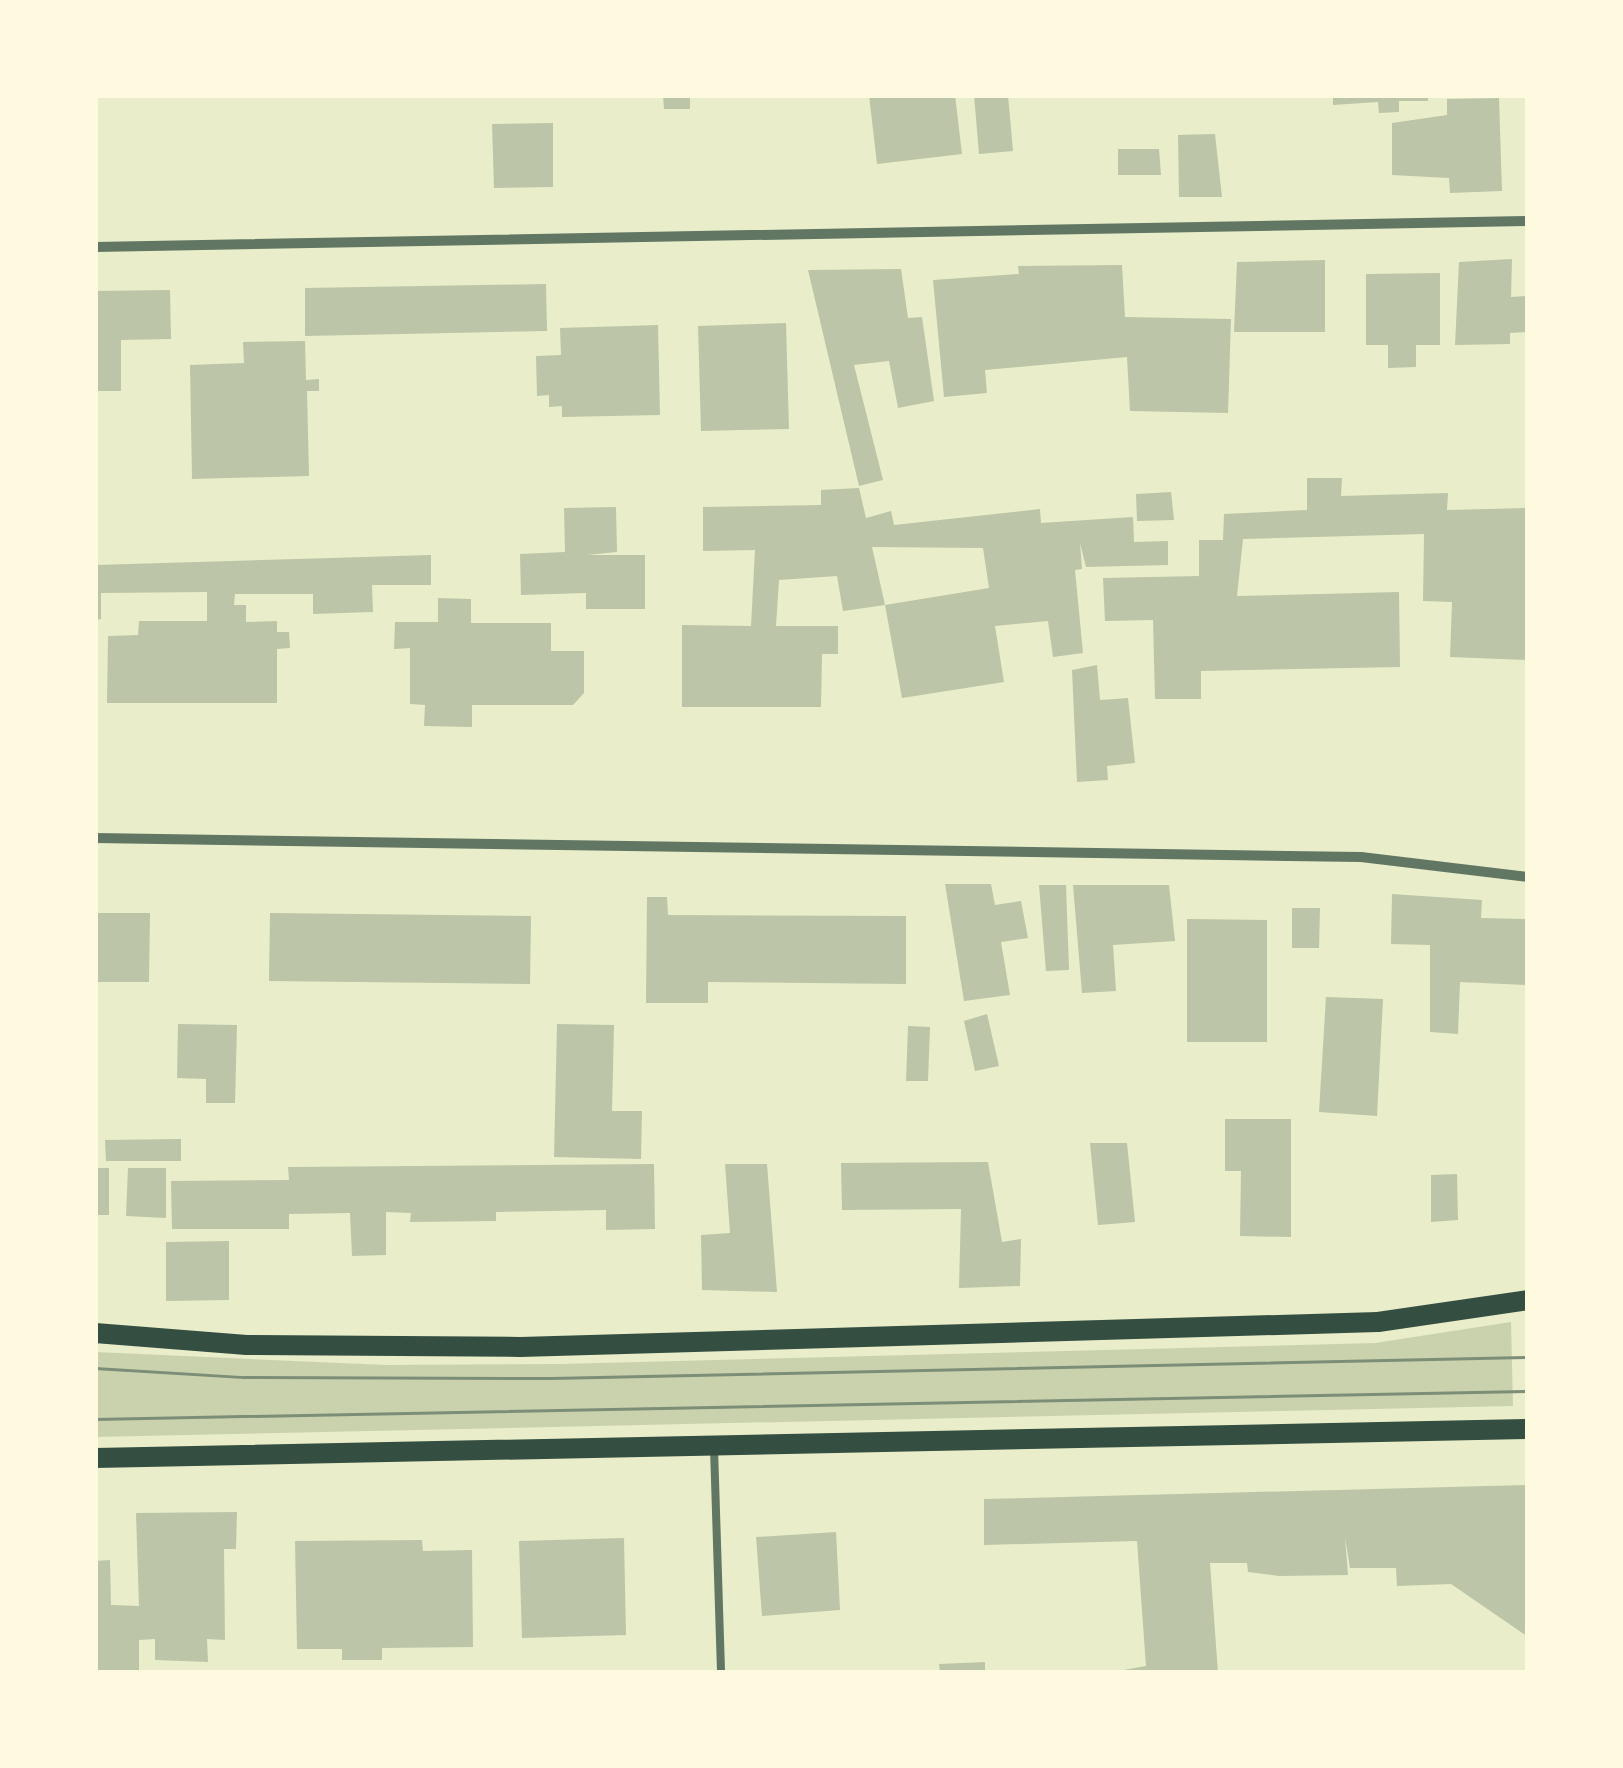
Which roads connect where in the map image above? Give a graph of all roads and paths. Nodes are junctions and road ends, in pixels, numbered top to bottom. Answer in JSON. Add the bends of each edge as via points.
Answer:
{"nodes":[{"id":1,"x":1528,"y":222,"type":"edge"},
{"id":2,"x":95,"y":248,"type":"edge"},
{"id":3,"x":95,"y":838,"type":"edge"},
{"id":4,"x":1528,"y":877,"type":"edge"},
{"id":5,"x":1528,"y":1300,"type":"edge"},
{"id":6,"x":95,"y":1333,"type":"edge"},
{"id":7,"x":1528,"y":1429,"type":"edge"},
{"id":8,"x":714,"y":1447,"type":"junction"},
{"id":9,"x":95,"y":1458,"type":"edge"},
{"id":10,"x":721,"y":1673,"type":"edge"}],
"edges":[{"from":1,"to":2,"type":"street"},
{"from":3,"to":4,"type":"street","via":[[1361,857]]},
{"from":5,"to":6,"type":"main road","via":[[1378,1322],[520,1348],[247,1345]]},
{"from":7,"to":8,"type":"main road"},
{"from":8,"to":9,"type":"main road"},
{"from":8,"to":10,"type":"lane"}]}
